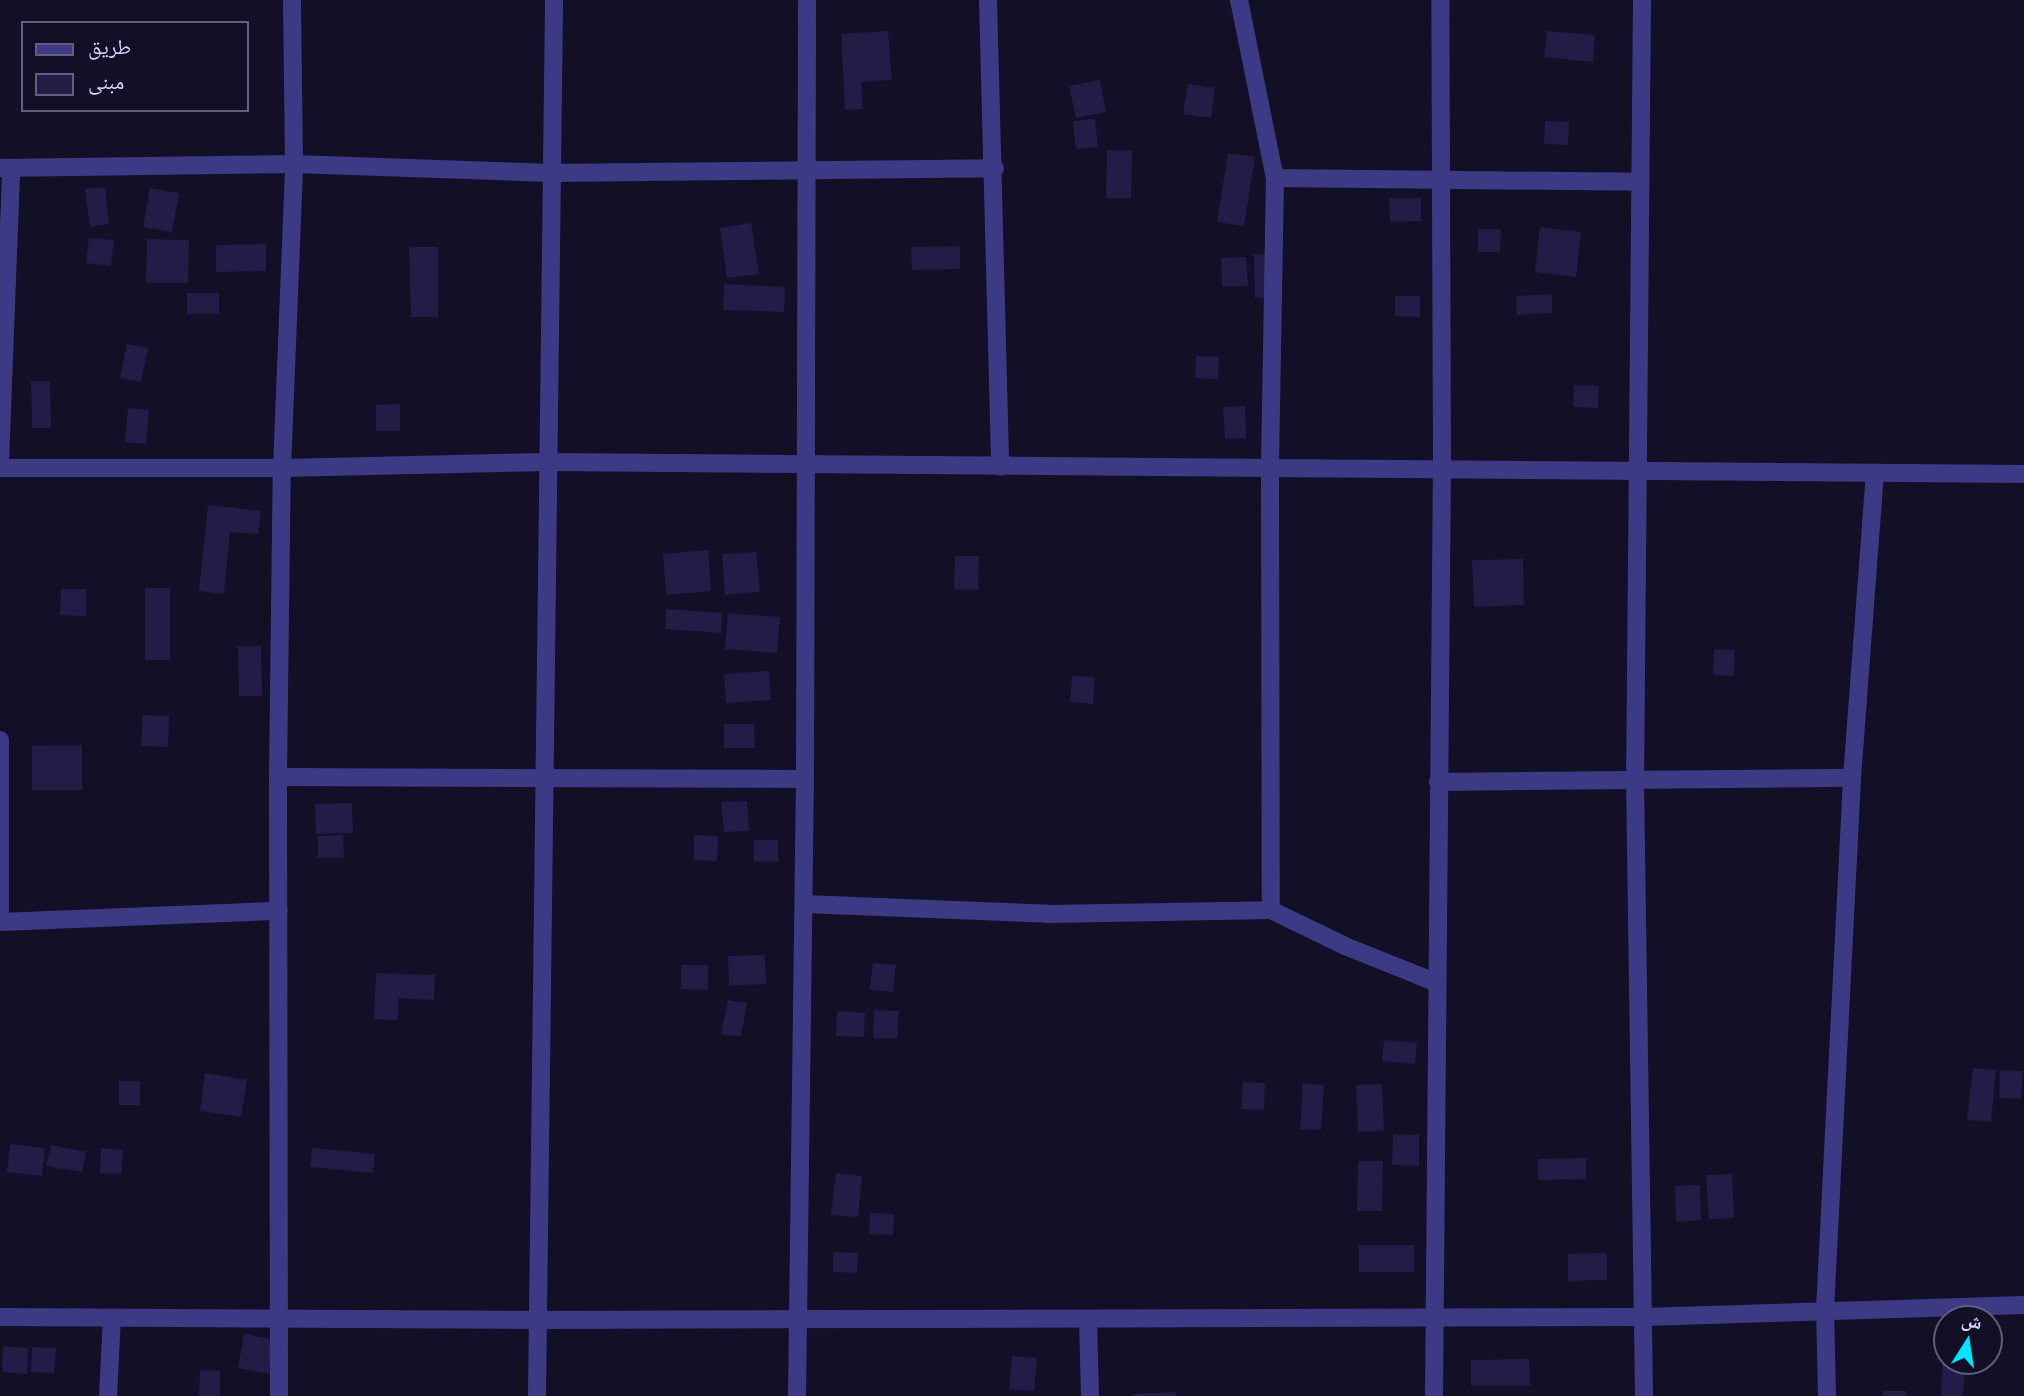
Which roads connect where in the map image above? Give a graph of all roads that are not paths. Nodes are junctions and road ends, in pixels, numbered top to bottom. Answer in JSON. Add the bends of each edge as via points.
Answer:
{"nodes":[{"id":1,"x":292,"y":0,"type":"edge"},
{"id":2,"x":554,"y":0,"type":"edge"},
{"id":3,"x":807,"y":0,"type":"edge"},
{"id":4,"x":988,"y":0,"type":"edge"},
{"id":5,"x":1239,"y":0,"type":"edge"},
{"id":6,"x":1440,"y":0,"type":"edge"},
{"id":7,"x":1642,"y":0,"type":"edge"},
{"id":8,"x":294,"y":164,"type":"junction"},
{"id":9,"x":5,"y":168,"type":"edge"},
{"id":10,"x":995,"y":168,"type":"junction"},
{"id":11,"x":806,"y":170,"type":"junction"},
{"id":12,"x":552,"y":173,"type":"junction"},
{"id":13,"x":1275,"y":178,"type":"junction"},
{"id":14,"x":1441,"y":178,"type":"junction"},
{"id":15,"x":1639,"y":182,"type":"junction"},
{"id":16,"x":0,"y":461,"type":"edge"},
{"id":17,"x":548,"y":462,"type":"junction"},
{"id":18,"x":807,"y":464,"type":"junction"},
{"id":19,"x":1000,"y":467,"type":"junction"},
{"id":20,"x":0,"y":468,"type":"edge"},
{"id":21,"x":282,"y":468,"type":"junction"},
{"id":22,"x":1270,"y":468,"type":"junction"},
{"id":23,"x":1442,"y":468,"type":"junction"},
{"id":24,"x":1638,"y":472,"type":"junction"},
{"id":25,"x":1874,"y":474,"type":"junction"},
{"id":26,"x":2024,"y":474,"type":"edge"},
{"id":27,"x":0,"y":740,"type":"edge"},
{"id":28,"x":278,"y":777,"type":"junction"},
{"id":29,"x":544,"y":778,"type":"junction"},
{"id":30,"x":1852,"y":778,"type":"junction"},
{"id":31,"x":805,"y":779,"type":"junction"},
{"id":32,"x":1635,"y":780,"type":"junction"},
{"id":33,"x":1438,"y":782,"type":"junction"},
{"id":34,"x":804,"y":904,"type":"junction"},
{"id":35,"x":1271,"y":910,"type":"junction"},
{"id":36,"x":279,"y":911,"type":"junction"},
{"id":37,"x":0,"y":922,"type":"edge"},
{"id":38,"x":1435,"y":982,"type":"junction"},
{"id":39,"x":2024,"y":1305,"type":"edge"},
{"id":40,"x":1825,"y":1310,"type":"junction"},
{"id":41,"x":0,"y":1317,"type":"edge"},
{"id":42,"x":1435,"y":1317,"type":"junction"},
{"id":43,"x":1644,"y":1317,"type":"junction"},
{"id":44,"x":111,"y":1318,"type":"junction"},
{"id":45,"x":276,"y":1318,"type":"junction"},
{"id":46,"x":797,"y":1318,"type":"junction"},
{"id":47,"x":1088,"y":1319,"type":"junction"},
{"id":48,"x":537,"y":1320,"type":"junction"},
{"id":49,"x":108,"y":1396,"type":"edge"},
{"id":50,"x":279,"y":1396,"type":"edge"},
{"id":51,"x":537,"y":1396,"type":"edge"},
{"id":52,"x":797,"y":1396,"type":"edge"},
{"id":53,"x":1090,"y":1396,"type":"edge"},
{"id":54,"x":1434,"y":1396,"type":"edge"},
{"id":55,"x":1644,"y":1396,"type":"edge"},
{"id":56,"x":1827,"y":1396,"type":"edge"}],
"edges":[{"from":1,"to":8,"type":"street"},
{"from":2,"to":12,"type":"street"},
{"from":3,"to":11,"type":"street"},
{"from":4,"to":10,"type":"street"},
{"from":5,"to":13,"type":"street"},
{"from":6,"to":14,"type":"street"},
{"from":7,"to":15,"type":"street"},
{"from":8,"to":9,"type":"street"},
{"from":8,"to":12,"type":"street"},
{"from":8,"to":21,"type":"street"},
{"from":9,"to":16,"type":"street"},
{"from":10,"to":11,"type":"street"},
{"from":10,"to":19,"type":"street"},
{"from":11,"to":12,"type":"street"},
{"from":11,"to":18,"type":"street"},
{"from":12,"to":17,"type":"street"},
{"from":13,"to":14,"type":"street"},
{"from":13,"to":22,"type":"street"},
{"from":14,"to":15,"type":"street"},
{"from":14,"to":23,"type":"street"},
{"from":15,"to":24,"type":"street"},
{"from":17,"to":18,"type":"street"},
{"from":17,"to":21,"type":"street"},
{"from":17,"to":29,"type":"street"},
{"from":18,"to":19,"type":"street"},
{"from":18,"to":31,"type":"street"},
{"from":19,"to":22,"type":"street"},
{"from":20,"to":21,"type":"street"},
{"from":21,"to":28,"type":"street"},
{"from":22,"to":23,"type":"street"},
{"from":22,"to":35,"type":"street"},
{"from":23,"to":24,"type":"street"},
{"from":23,"to":33,"type":"street"},
{"from":24,"to":25,"type":"street"},
{"from":24,"to":32,"type":"street"},
{"from":25,"to":26,"type":"street"},
{"from":25,"to":30,"type":"street"},
{"from":27,"to":37,"type":"street"},
{"from":28,"to":29,"type":"street"},
{"from":28,"to":36,"type":"street"},
{"from":29,"to":31,"type":"street"},
{"from":29,"to":48,"type":"street"},
{"from":30,"to":32,"type":"street"},
{"from":30,"to":40,"type":"street"},
{"from":31,"to":34,"type":"street"},
{"from":32,"to":33,"type":"street"},
{"from":32,"to":43,"type":"street"},
{"from":33,"to":38,"type":"street"},
{"from":34,"to":35,"type":"street","via":[[1049,914]]},
{"from":34,"to":46,"type":"street"},
{"from":35,"to":38,"type":"street"},
{"from":36,"to":37,"type":"street"},
{"from":36,"to":45,"type":"street"},
{"from":38,"to":42,"type":"street"},
{"from":39,"to":40,"type":"street"},
{"from":40,"to":43,"type":"street"},
{"from":40,"to":56,"type":"street"},
{"from":41,"to":44,"type":"street"},
{"from":42,"to":43,"type":"street"},
{"from":42,"to":47,"type":"street"},
{"from":42,"to":54,"type":"street"},
{"from":43,"to":55,"type":"street"},
{"from":44,"to":45,"type":"street"},
{"from":44,"to":49,"type":"street"},
{"from":45,"to":48,"type":"street"},
{"from":45,"to":50,"type":"street"},
{"from":46,"to":47,"type":"street"},
{"from":46,"to":48,"type":"street"},
{"from":46,"to":52,"type":"street"},
{"from":47,"to":53,"type":"street"},
{"from":48,"to":51,"type":"street"}]}
